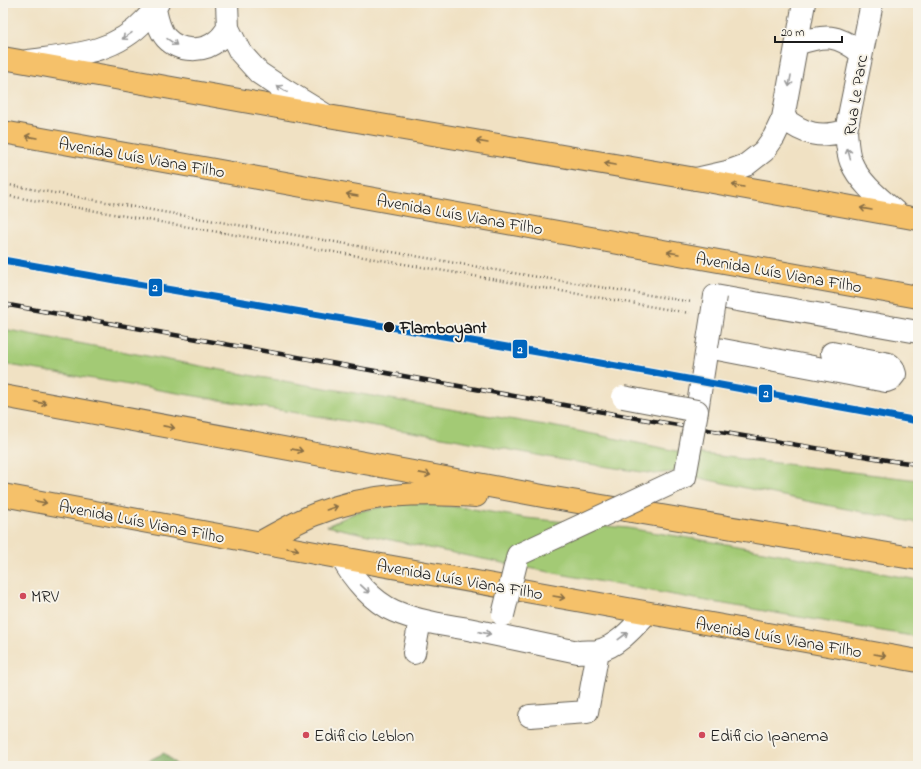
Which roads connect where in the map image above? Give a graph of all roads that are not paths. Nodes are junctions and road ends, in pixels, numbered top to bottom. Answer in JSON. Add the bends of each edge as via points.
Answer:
{"nodes":[{"id":1,"x":227,"y":3,"type":"edge"},
{"id":2,"x":804,"y":3,"type":"edge"},
{"id":3,"x":872,"y":3,"type":"edge"},
{"id":4,"x":157,"y":6,"type":"edge"},
{"id":5,"x":228,"y":28,"type":"junction"},
{"id":6,"x":797,"y":44,"type":"junction"},
{"id":7,"x":861,"y":53,"type":"junction"},
{"id":8,"x":3,"y":58,"type":"edge"},
{"id":9,"x":25,"y":62,"type":"junction"},
{"id":10,"x":328,"y":116,"type":"junction"},
{"id":11,"x":783,"y":118,"type":"junction"},
{"id":12,"x":846,"y":131,"type":"junction"},
{"id":13,"x":3,"y":132,"type":"edge"},
{"id":14,"x":696,"y":179,"type":"junction"},
{"id":15,"x":909,"y":217,"type":"edge"},
{"id":16,"x":918,"y":295,"type":"edge"},
{"id":17,"x":918,"y":332,"type":"edge"},
{"id":18,"x":707,"y":347,"type":"junction"},
{"id":19,"x":832,"y":353,"type":"dead end"},
{"id":20,"x":3,"y":396,"type":"edge"},
{"id":21,"x":623,"y":397,"type":"dead end"},
{"id":22,"x":697,"y":411,"type":"junction"},
{"id":23,"x":3,"y":495,"type":"edge"},
{"id":24,"x":548,"y":497,"type":"junction"},
{"id":25,"x":259,"y":543,"type":"junction"},
{"id":26,"x":342,"y":558,"type":"junction"},
{"id":27,"x":918,"y":559,"type":"edge"},
{"id":28,"x":647,"y":613,"type":"junction"},
{"id":29,"x":503,"y":615,"type":"dead end"},
{"id":30,"x":420,"y":620,"type":"junction"},
{"id":31,"x":598,"y":651,"type":"junction"},
{"id":32,"x":414,"y":653,"type":"dead end"},
{"id":33,"x":918,"y":662,"type":"edge"},
{"id":34,"x":530,"y":716,"type":"dead end"}],
"edges":[{"from":1,"to":5,"type":"street"},
{"from":2,"to":6,"type":"street"},
{"from":3,"to":7,"type":"street","name":"Rua Le Parc"},
{"from":4,"to":5,"type":"street","one_way":true,"via":[[159,25],[167,39],[179,47],[194,50],[209,46]]},
{"from":4,"to":9,"type":"street","one_way":true,"via":[[136,30],[119,42],[92,52]]},
{"from":10,"to":5,"type":"street","one_way":true,"via":[[259,73],[240,52]]},
{"from":6,"to":7,"type":"street","via":[[813,38],[831,38],[848,43]]},
{"from":6,"to":11,"type":"street","one_way":true},
{"from":7,"to":12,"type":"street","name":"Rua Le Parc"},
{"from":8,"to":9,"type":"main road"},
{"from":9,"to":10,"type":"main road"},
{"from":14,"to":10,"type":"main road","one_way":true},
{"from":11,"to":12,"type":"street","via":[[807,132],[820,135]]},
{"from":11,"to":14,"type":"street","via":[[764,152],[746,165]]},
{"from":15,"to":12,"type":"street","name":"Rua Le Parc","one_way":true,"via":[[860,178],[847,149]]},
{"from":16,"to":13,"type":"main road","name":"Avenida Luís Viana Filho","one_way":true},
{"from":15,"to":14,"type":"main road","one_way":true},
{"from":17,"to":18,"type":"street","bridge":true,"via":[[716,296]]},
{"from":18,"to":19,"type":"street","via":[[886,381],[895,374],[894,368],[889,364]]},
{"from":18,"to":22,"type":"street"},
{"from":20,"to":24,"type":"main road","one_way":true},
{"from":21,"to":22,"type":"street","bridge":true},
{"from":22,"to":29,"type":"street","bridge":true,"via":[[685,477],[518,555]]},
{"from":23,"to":25,"type":"main road","name":"Avenida Luís Viana Filho","one_way":true},
{"from":25,"to":24,"type":"main road","one_way":true,"via":[[315,514],[350,502],[377,497],[411,494]]},
{"from":24,"to":27,"type":"main road"},
{"from":25,"to":26,"type":"main road","name":"Avenida Luís Viana Filho","one_way":true},
{"from":26,"to":28,"type":"main road","name":"Avenida Luís Viana Filho","one_way":true},
{"from":26,"to":30,"type":"street","one_way":true,"via":[[349,573],[374,598],[393,611]]},
{"from":31,"to":28,"type":"street","one_way":true,"via":[[624,636]]},
{"from":28,"to":33,"type":"main road","name":"Avenida Luís Viana Filho","one_way":true},
{"from":30,"to":31,"type":"street","one_way":true,"via":[[578,652]]},
{"from":30,"to":32,"type":"street"},
{"from":31,"to":34,"type":"street","via":[[588,712]]}]}
